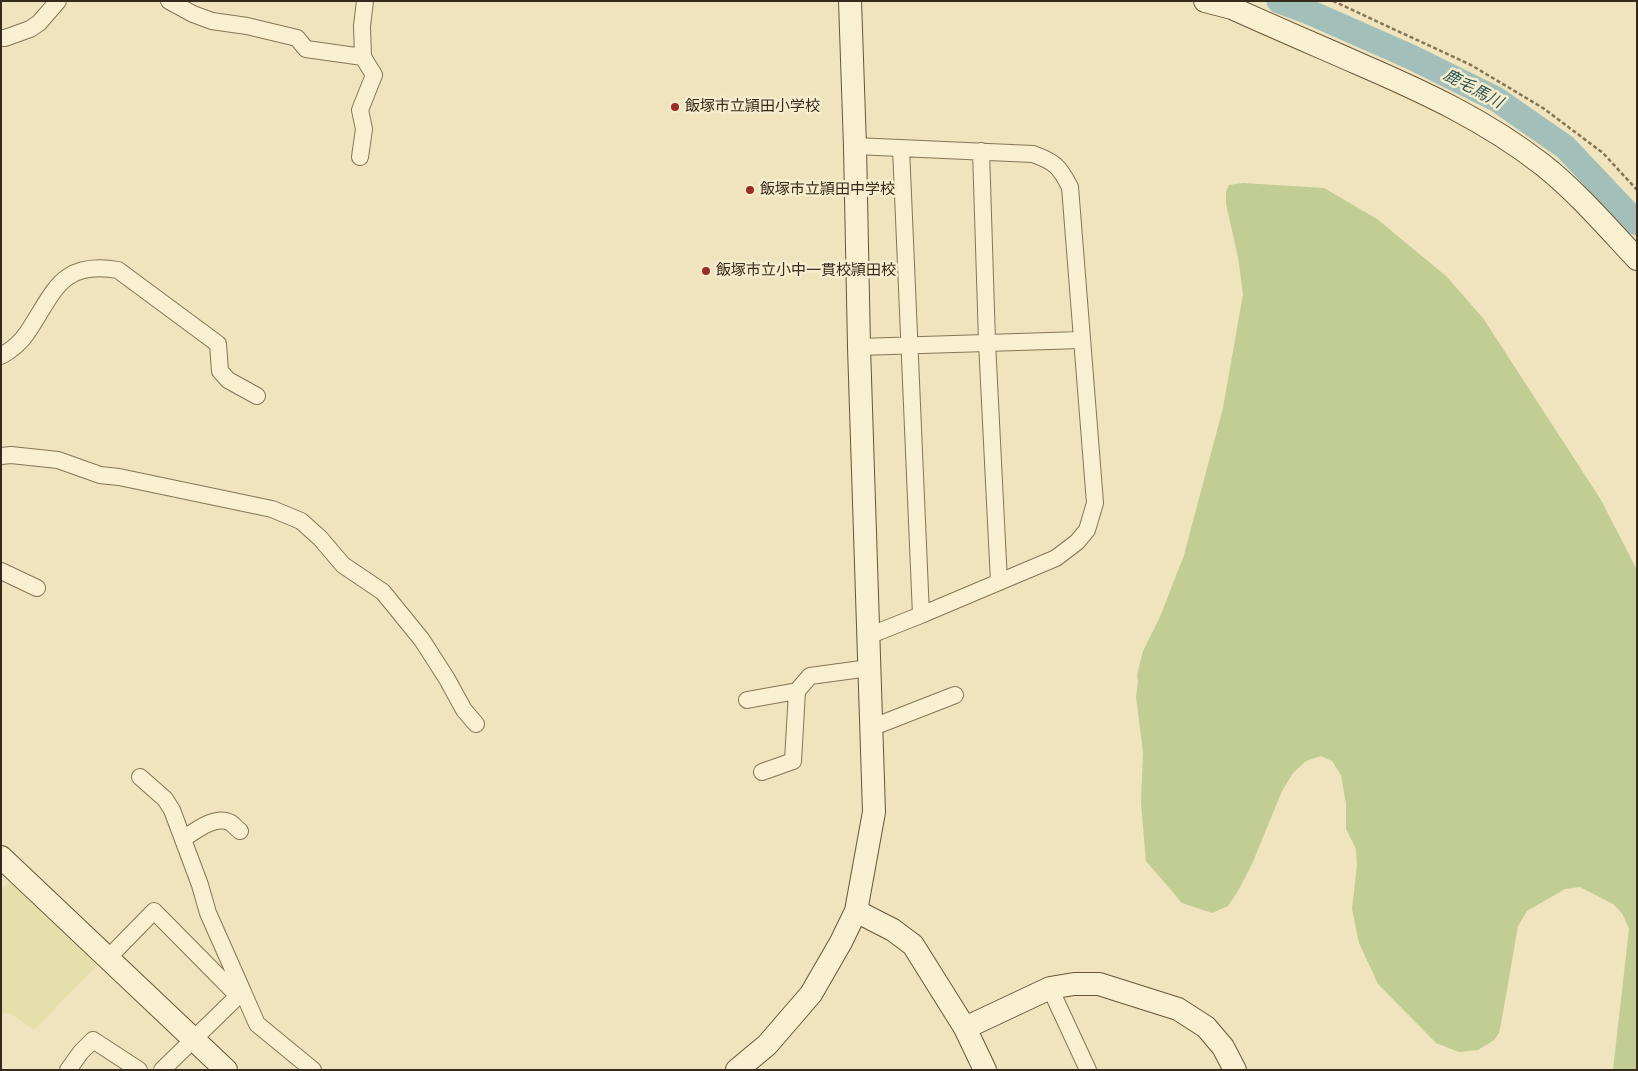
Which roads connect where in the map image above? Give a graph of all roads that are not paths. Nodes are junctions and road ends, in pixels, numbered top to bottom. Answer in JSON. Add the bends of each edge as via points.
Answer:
{"nodes":[{"id":1,"x":58,"y":1,"type":"edge"},
{"id":2,"x":169,"y":1,"type":"edge"},
{"id":3,"x":365,"y":1,"type":"edge"},
{"id":4,"x":850,"y":1,"type":"edge"},
{"id":5,"x":1205,"y":1,"type":"edge"},
{"id":6,"x":1,"y":38,"type":"edge"},
{"id":7,"x":364,"y":57,"type":"junction"},
{"id":8,"x":855,"y":146,"type":"junction"},
{"id":9,"x":901,"y":148,"type":"junction"},
{"id":10,"x":981,"y":151,"type":"junction"},
{"id":11,"x":360,"y":158,"type":"dead end"},
{"id":12,"x":1637,"y":259,"type":"edge"},
{"id":13,"x":1081,"y":340,"type":"junction"},
{"id":14,"x":987,"y":342,"type":"junction"},
{"id":15,"x":908,"y":346,"type":"junction"},
{"id":16,"x":859,"y":347,"type":"junction"},
{"id":17,"x":1,"y":356,"type":"edge"},
{"id":18,"x":257,"y":396,"type":"dead end"},
{"id":19,"x":1,"y":456,"type":"edge"},
{"id":20,"x":1,"y":571,"type":"edge"},
{"id":21,"x":999,"y":582,"type":"junction"},
{"id":22,"x":37,"y":588,"type":"dead end"},
{"id":23,"x":921,"y":615,"type":"junction"},
{"id":24,"x":868,"y":636,"type":"junction"},
{"id":25,"x":869,"y":668,"type":"junction"},
{"id":26,"x":797,"y":691,"type":"junction"},
{"id":27,"x":955,"y":695,"type":"dead end"},
{"id":28,"x":747,"y":700,"type":"dead end"},
{"id":29,"x":476,"y":724,"type":"dead end"},
{"id":30,"x":873,"y":727,"type":"junction"},
{"id":31,"x":762,"y":772,"type":"dead end"},
{"id":32,"x":140,"y":777,"type":"dead end"},
{"id":33,"x":240,"y":831,"type":"dead end"},
{"id":34,"x":183,"y":840,"type":"junction"},
{"id":35,"x":1,"y":857,"type":"edge"},
{"id":36,"x":856,"y":912,"type":"junction"},
{"id":37,"x":108,"y":958,"type":"junction"},
{"id":38,"x":1050,"y":988,"type":"junction"},
{"id":39,"x":241,"y":994,"type":"junction"},
{"id":40,"x":965,"y":1028,"type":"junction"},
{"id":41,"x":193,"y":1038,"type":"junction"},
{"id":42,"x":68,"y":1070,"type":"edge"},
{"id":43,"x":138,"y":1070,"type":"edge"},
{"id":44,"x":162,"y":1070,"type":"edge"},
{"id":45,"x":226,"y":1070,"type":"edge"},
{"id":46,"x":313,"y":1070,"type":"edge"},
{"id":47,"x":738,"y":1070,"type":"edge"},
{"id":48,"x":985,"y":1070,"type":"edge"},
{"id":49,"x":1088,"y":1070,"type":"edge"},
{"id":50,"x":1235,"y":1070,"type":"edge"}],
"edges":[{"from":1,"to":6,"type":"street","via":[[30,29]]},
{"from":2,"to":7,"type":"street","via":[[212,21],[297,38],[306,48]]},
{"from":3,"to":7,"type":"street","via":[[362,26]]},
{"from":4,"to":8,"type":"street"},
{"from":5,"to":12,"type":"street","via":[[1241,12],[1423,91],[1493,130],[1543,166],[1586,205]]},
{"from":7,"to":11,"type":"street","via":[[374,75],[360,110],[364,129]]},
{"from":8,"to":9,"type":"street"},
{"from":8,"to":16,"type":"street"},
{"from":9,"to":10,"type":"street"},
{"from":9,"to":15,"type":"street"},
{"from":10,"to":13,"type":"street","via":[[1033,154],[1049,160],[1060,170],[1070,187]]},
{"from":10,"to":14,"type":"street"},
{"from":13,"to":14,"type":"street"},
{"from":13,"to":21,"type":"street","via":[[1095,503],[1091,519],[1077,542],[1056,558]]},
{"from":14,"to":15,"type":"street"},
{"from":14,"to":21,"type":"street"},
{"from":15,"to":16,"type":"street"},
{"from":15,"to":23,"type":"street"},
{"from":16,"to":24,"type":"street"},
{"from":17,"to":18,"type":"street","via":[[26,334],[62,281],[80,270],[100,267],[118,270],[218,344],[220,371],[228,380]]},
{"from":19,"to":29,"type":"street","via":[[58,460],[100,475],[272,509],[300,521],[343,565],[383,592],[422,640],[464,710]]},
{"from":20,"to":22,"type":"street"},
{"from":21,"to":23,"type":"street"},
{"from":23,"to":24,"type":"street"},
{"from":24,"to":25,"type":"street"},
{"from":25,"to":26,"type":"street","via":[[810,676]]},
{"from":25,"to":30,"type":"street"},
{"from":26,"to":28,"type":"street"},
{"from":26,"to":31,"type":"street","via":[[793,761]]},
{"from":27,"to":30,"type":"street"},
{"from":30,"to":36,"type":"street","via":[[874,812]]},
{"from":32,"to":34,"type":"street","via":[[165,799]]},
{"from":33,"to":34,"type":"street","via":[[230,822],[220,821],[202,826]]},
{"from":34,"to":39,"type":"street"},
{"from":35,"to":37,"type":"street"},
{"from":36,"to":40,"type":"street","via":[[913,944]]},
{"from":36,"to":47,"type":"street","via":[[811,994],[767,1044]]},
{"from":37,"to":39,"type":"street","via":[[154,911]]},
{"from":37,"to":41,"type":"street"},
{"from":38,"to":40,"type":"street"},
{"from":38,"to":49,"type":"street"},
{"from":38,"to":50,"type":"street","via":[[1099,984],[1178,1009],[1206,1027],[1223,1047]]},
{"from":39,"to":41,"type":"street"},
{"from":39,"to":46,"type":"street","via":[[257,1024]]},
{"from":40,"to":48,"type":"street"},
{"from":41,"to":44,"type":"street"},
{"from":41,"to":45,"type":"street"},
{"from":42,"to":43,"type":"street","via":[[93,1040]]}]}
